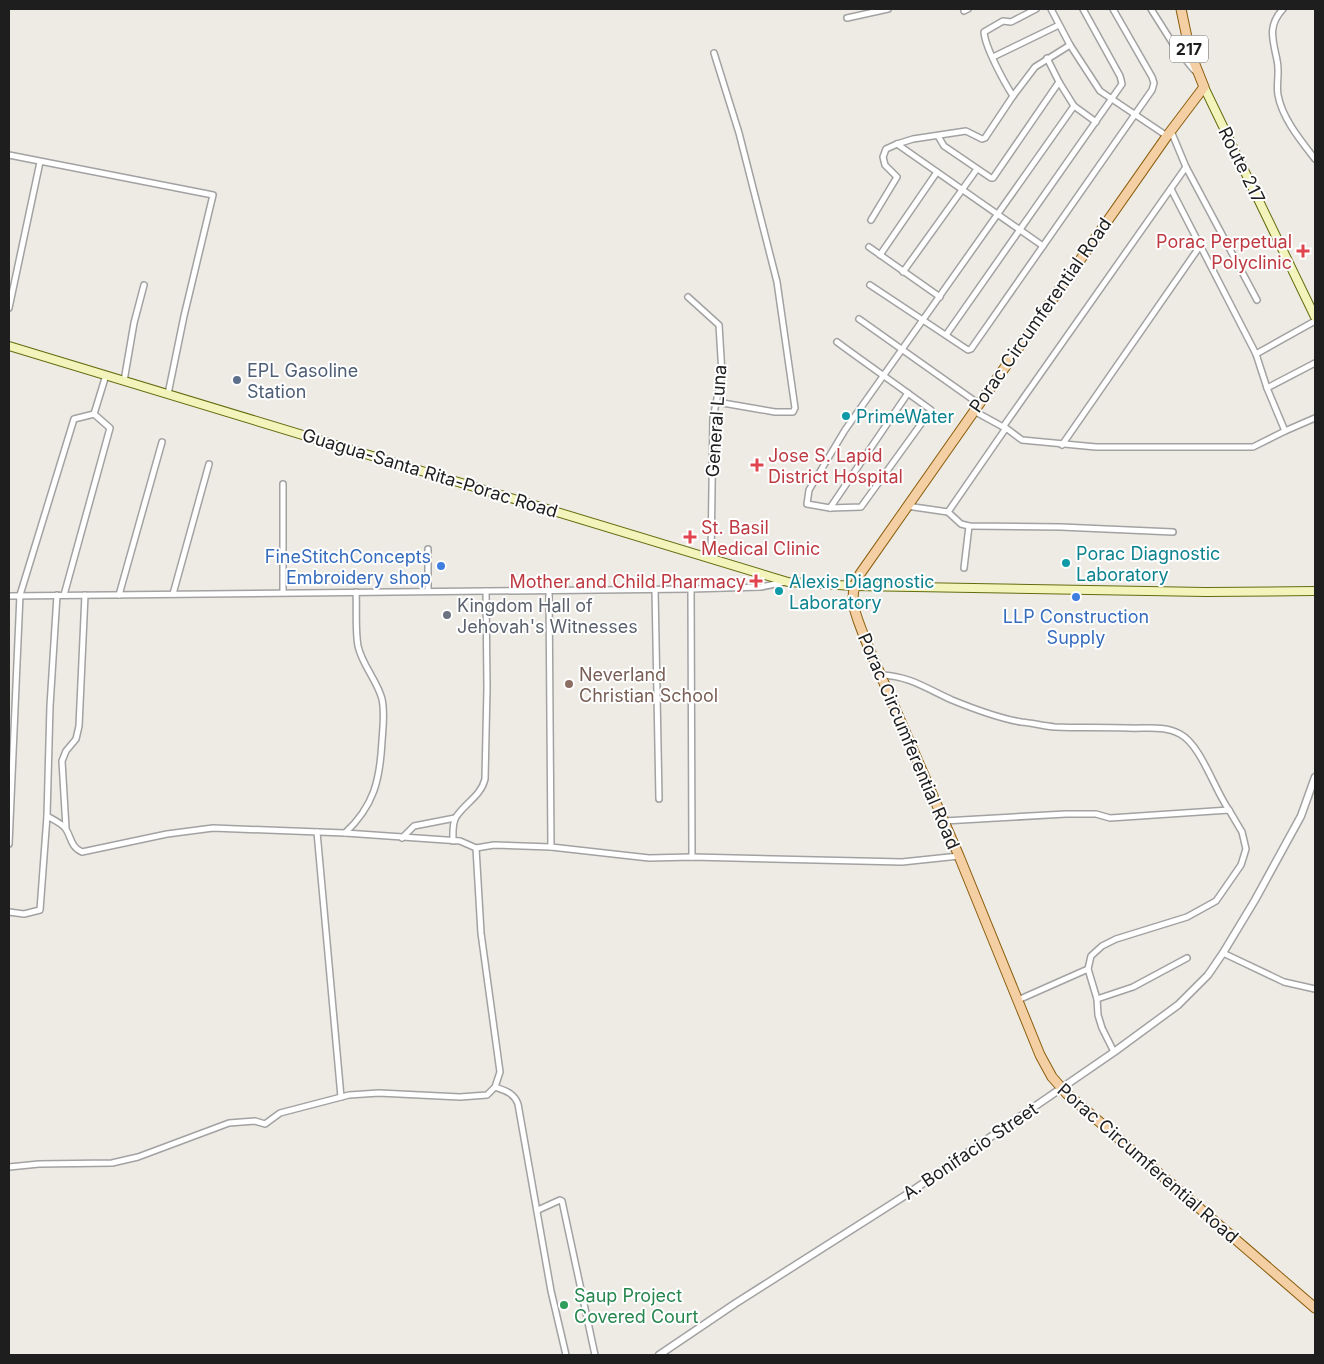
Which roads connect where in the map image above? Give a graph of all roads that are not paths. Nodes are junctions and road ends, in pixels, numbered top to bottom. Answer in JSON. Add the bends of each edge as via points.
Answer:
{"nodes":[{"id":1,"x":888,"y":9,"type":"edge"},
{"id":2,"x":1036,"y":9,"type":"edge"},
{"id":3,"x":1051,"y":9,"type":"edge"},
{"id":4,"x":1083,"y":9,"type":"edge"},
{"id":5,"x":1113,"y":9,"type":"edge"},
{"id":6,"x":1151,"y":9,"type":"edge"},
{"id":7,"x":1181,"y":9,"type":"edge"},
{"id":8,"x":1283,"y":9,"type":"edge"},
{"id":9,"x":847,"y":18,"type":"dead end"},
{"id":10,"x":1059,"y":25,"type":"junction"},
{"id":11,"x":1070,"y":45,"type":"junction"},
{"id":12,"x":714,"y":52,"type":"dead end"},
{"id":13,"x":993,"y":57,"type":"junction"},
{"id":14,"x":1047,"y":58,"type":"junction"},
{"id":15,"x":1198,"y":75,"type":"junction"},
{"id":16,"x":1059,"y":82,"type":"junction"},
{"id":17,"x":1204,"y":87,"type":"junction"},
{"id":18,"x":1013,"y":96,"type":"junction"},
{"id":19,"x":1112,"y":100,"type":"junction"},
{"id":20,"x":1074,"y":106,"type":"junction"},
{"id":21,"x":1134,"y":116,"type":"junction"},
{"id":22,"x":1096,"y":122,"type":"junction"},
{"id":23,"x":1169,"y":133,"type":"junction"},
{"id":24,"x":938,"y":136,"type":"junction"},
{"id":25,"x":896,"y":144,"type":"junction"},
{"id":26,"x":9,"y":155,"type":"edge"},
{"id":27,"x":1315,"y":159,"type":"edge"},
{"id":28,"x":40,"y":162,"type":"junction"},
{"id":29,"x":1186,"y":166,"type":"junction"},
{"id":30,"x":977,"y":169,"type":"junction"},
{"id":31,"x":937,"y":172,"type":"junction"},
{"id":32,"x":1170,"y":189,"type":"junction"},
{"id":33,"x":962,"y":190,"type":"junction"},
{"id":34,"x":997,"y":215,"type":"junction"},
{"id":35,"x":871,"y":220,"type":"dead end"},
{"id":36,"x":1019,"y":230,"type":"junction"},
{"id":37,"x":869,"y":246,"type":"dead end"},
{"id":38,"x":1042,"y":246,"type":"junction"},
{"id":39,"x":1200,"y":246,"type":"junction"},
{"id":40,"x":880,"y":254,"type":"junction"},
{"id":41,"x":903,"y":272,"type":"junction"},
{"id":42,"x":144,"y":285,"type":"dead end"},
{"id":43,"x":870,"y":285,"type":"dead end"},
{"id":44,"x":688,"y":297,"type":"dead end"},
{"id":45,"x":940,"y":297,"type":"junction"},
{"id":46,"x":1257,"y":300,"type":"dead end"},
{"id":47,"x":9,"y":301,"type":"edge"},
{"id":48,"x":9,"y":308,"type":"edge"},
{"id":49,"x":1315,"y":317,"type":"edge"},
{"id":50,"x":859,"y":319,"type":"dead end"},
{"id":51,"x":924,"y":320,"type":"junction"},
{"id":52,"x":1315,"y":321,"type":"edge"},
{"id":53,"x":946,"y":335,"type":"junction"},
{"id":54,"x":837,"y":342,"type":"dead end"},
{"id":55,"x":9,"y":346,"type":"edge"},
{"id":56,"x":902,"y":349,"type":"junction"},
{"id":57,"x":1256,"y":354,"type":"junction"},
{"id":58,"x":1315,"y":363,"type":"edge"},
{"id":59,"x":106,"y":375,"type":"junction"},
{"id":60,"x":883,"y":375,"type":"junction"},
{"id":61,"x":124,"y":381,"type":"junction"},
{"id":62,"x":1267,"y":388,"type":"junction"},
{"id":63,"x":908,"y":393,"type":"junction"},
{"id":64,"x":168,"y":394,"type":"junction"},
{"id":65,"x":718,"y":402,"type":"junction"},
{"id":66,"x":976,"y":407,"type":"junction"},
{"id":67,"x":94,"y":414,"type":"junction"},
{"id":68,"x":1315,"y":418,"type":"edge"},
{"id":69,"x":1004,"y":427,"type":"junction"},
{"id":70,"x":1285,"y":431,"type":"junction"},
{"id":71,"x":162,"y":442,"type":"dead end"},
{"id":72,"x":1062,"y":445,"type":"junction"},
{"id":73,"x":209,"y":464,"type":"dead end"},
{"id":74,"x":283,"y":484,"type":"dead end"},
{"id":75,"x":906,"y":506,"type":"junction"},
{"id":76,"x":830,"y":508,"type":"junction"},
{"id":77,"x":948,"y":512,"type":"junction"},
{"id":78,"x":969,"y":526,"type":"junction"},
{"id":79,"x":1173,"y":532,"type":"dead end"},
{"id":80,"x":428,"y":549,"type":"dead end"},
{"id":81,"x":711,"y":558,"type":"junction"},
{"id":82,"x":964,"y":568,"type":"dead end"},
{"id":83,"x":788,"y":582,"type":"junction"},
{"id":84,"x":854,"y":586,"type":"junction"},
{"id":85,"x":655,"y":589,"type":"junction"},
{"id":86,"x":691,"y":589,"type":"junction"},
{"id":87,"x":548,"y":590,"type":"junction"},
{"id":88,"x":428,"y":591,"type":"junction"},
{"id":89,"x":486,"y":591,"type":"junction"},
{"id":90,"x":1315,"y":591,"type":"edge"},
{"id":91,"x":283,"y":592,"type":"junction"},
{"id":92,"x":356,"y":592,"type":"junction"},
{"id":93,"x":172,"y":594,"type":"junction"},
{"id":94,"x":57,"y":595,"type":"junction"},
{"id":95,"x":64,"y":595,"type":"junction"},
{"id":96,"x":85,"y":595,"type":"junction"},
{"id":97,"x":119,"y":595,"type":"junction"},
{"id":98,"x":9,"y":596,"type":"edge"},
{"id":99,"x":20,"y":596,"type":"junction"},
{"id":100,"x":880,"y":676,"type":"junction"},
{"id":101,"x":1315,"y":777,"type":"edge"},
{"id":102,"x":659,"y":800,"type":"dead end"},
{"id":103,"x":1229,"y":810,"type":"junction"},
{"id":104,"x":47,"y":816,"type":"junction"},
{"id":105,"x":455,"y":818,"type":"junction"},
{"id":106,"x":944,"y":821,"type":"junction"},
{"id":107,"x":66,"y":828,"type":"junction"},
{"id":108,"x":317,"y":832,"type":"junction"},
{"id":109,"x":344,"y":833,"type":"junction"},
{"id":110,"x":402,"y":838,"type":"junction"},
{"id":111,"x":453,"y":841,"type":"junction"},
{"id":112,"x":9,"y":844,"type":"edge"},
{"id":113,"x":551,"y":847,"type":"junction"},
{"id":114,"x":476,"y":848,"type":"junction"},
{"id":115,"x":959,"y":856,"type":"junction"},
{"id":116,"x":692,"y":857,"type":"junction"},
{"id":117,"x":9,"y":912,"type":"edge"},
{"id":118,"x":1223,"y":953,"type":"junction"},
{"id":119,"x":1187,"y":958,"type":"dead end"},
{"id":120,"x":1088,"y":969,"type":"junction"},
{"id":121,"x":1315,"y":989,"type":"edge"},
{"id":122,"x":1097,"y":999,"type":"junction"},
{"id":123,"x":1018,"y":1000,"type":"junction"},
{"id":124,"x":1114,"y":1052,"type":"junction"},
{"id":125,"x":495,"y":1087,"type":"junction"},
{"id":126,"x":1061,"y":1088,"type":"junction"},
{"id":127,"x":341,"y":1097,"type":"junction"},
{"id":128,"x":9,"y":1167,"type":"edge"},
{"id":129,"x":538,"y":1210,"type":"junction"},
{"id":130,"x":1315,"y":1308,"type":"edge"},
{"id":131,"x":566,"y":1355,"type":"edge"},
{"id":132,"x":595,"y":1355,"type":"edge"},
{"id":133,"x":659,"y":1355,"type":"edge"}],
"edges":[{"from":1,"to":9,"type":"street"},
{"from":2,"to":13,"type":"street","via":[[984,31]]},
{"from":3,"to":10,"type":"street"},
{"from":4,"to":19,"type":"street","via":[[1122,80]]},
{"from":5,"to":21,"type":"street","via":[[1154,83]]},
{"from":6,"to":15,"type":"street"},
{"from":7,"to":15,"type":"main road","name":"Route 217","number":"217"},
{"from":8,"to":27,"type":"street","via":[[1275,18],[1272,32],[1278,61],[1278,94],[1284,112]]},
{"from":10,"to":11,"type":"street"},
{"from":10,"to":13,"type":"street"},
{"from":11,"to":14,"type":"street"},
{"from":11,"to":19,"type":"street","via":[[1100,91]]},
{"from":12,"to":65,"type":"street","via":[[739,133],[777,282],[795,408],[794,412],[775,412]]},
{"from":13,"to":18,"type":"street"},
{"from":14,"to":16,"type":"street"},
{"from":14,"to":18,"type":"street","via":[[1035,66]]},
{"from":15,"to":17,"type":"main road","name":"Route 217","number":"217"},
{"from":16,"to":20,"type":"street"},
{"from":16,"to":30,"type":"street","via":[[994,177]]},
{"from":17,"to":23,"type":"main road","name":"Porac Circumferential Road"},
{"from":17,"to":49,"type":"main road","name":"Route 217","number":"217"},
{"from":18,"to":24,"type":"street","via":[[985,138],[966,131]]},
{"from":19,"to":21,"type":"street"},
{"from":19,"to":22,"type":"street"},
{"from":20,"to":22,"type":"street"},
{"from":20,"to":34,"type":"street"},
{"from":21,"to":23,"type":"street"},
{"from":21,"to":38,"type":"street"},
{"from":22,"to":36,"type":"street"},
{"from":23,"to":29,"type":"street"},
{"from":23,"to":66,"type":"main road","name":"Porac Circumferential Road"},
{"from":24,"to":25,"type":"street"},
{"from":24,"to":30,"type":"street","via":[[944,146]]},
{"from":25,"to":31,"type":"street"},
{"from":25,"to":35,"type":"street","via":[[886,149],[883,157],[885,165],[897,177]]},
{"from":26,"to":28,"type":"street"},
{"from":28,"to":47,"type":"street"},
{"from":28,"to":64,"type":"street","via":[[213,195]]},
{"from":29,"to":32,"type":"street"},
{"from":29,"to":46,"type":"street"},
{"from":30,"to":33,"type":"street"},
{"from":31,"to":33,"type":"street"},
{"from":31,"to":40,"type":"street"},
{"from":32,"to":39,"type":"street"},
{"from":32,"to":69,"type":"street"},
{"from":33,"to":34,"type":"street"},
{"from":33,"to":41,"type":"street"},
{"from":34,"to":36,"type":"street"},
{"from":34,"to":45,"type":"street"},
{"from":36,"to":38,"type":"street"},
{"from":36,"to":53,"type":"street"},
{"from":37,"to":40,"type":"street"},
{"from":38,"to":53,"type":"street","via":[[970,349]]},
{"from":39,"to":57,"type":"street"},
{"from":39,"to":72,"type":"street"},
{"from":40,"to":41,"type":"street"},
{"from":41,"to":45,"type":"street"},
{"from":42,"to":61,"type":"street"},
{"from":43,"to":51,"type":"street"},
{"from":44,"to":65,"type":"street","name":"General Luna","via":[[719,325],[722,374]]},
{"from":45,"to":51,"type":"street"},
{"from":47,"to":48,"type":"street"},
{"from":50,"to":56,"type":"street"},
{"from":51,"to":53,"type":"street"},
{"from":51,"to":56,"type":"street"},
{"from":52,"to":57,"type":"street"},
{"from":54,"to":60,"type":"street"},
{"from":55,"to":59,"type":"main road","name":"Guagua-Santa Rita-Porac Road"},
{"from":56,"to":60,"type":"street"},
{"from":56,"to":66,"type":"street"},
{"from":57,"to":62,"type":"street"},
{"from":58,"to":62,"type":"street"},
{"from":59,"to":61,"type":"main road","name":"Guagua-Santa Rita-Porac Road"},
{"from":59,"to":67,"type":"street"},
{"from":60,"to":63,"type":"street"},
{"from":60,"to":76,"type":"street","via":[[809,490],[807,504]]},
{"from":61,"to":64,"type":"main road","name":"Guagua-Santa Rita-Porac Road"},
{"from":62,"to":70,"type":"street"},
{"from":63,"to":76,"type":"street"},
{"from":63,"to":76,"type":"street","via":[[931,410],[861,507]]},
{"from":64,"to":81,"type":"main road","name":"Guagua-Santa Rita-Porac Road"},
{"from":65,"to":81,"type":"street","name":"General Luna","via":[[714,418]]},
{"from":66,"to":69,"type":"street"},
{"from":66,"to":75,"type":"main road","name":"Porac Circumferential Road"},
{"from":67,"to":95,"type":"street","via":[[110,428]]},
{"from":67,"to":99,"type":"street","via":[[74,419]]},
{"from":68,"to":70,"type":"street"},
{"from":69,"to":72,"type":"street","via":[[1022,440]]},
{"from":69,"to":77,"type":"street"},
{"from":70,"to":72,"type":"street","via":[[1253,447]]},
{"from":71,"to":97,"type":"street"},
{"from":73,"to":93,"type":"street"},
{"from":74,"to":91,"type":"street"},
{"from":75,"to":77,"type":"street"},
{"from":75,"to":84,"type":"main road","name":"Porac Circumferential Road"},
{"from":77,"to":78,"type":"street","via":[[961,524]]},
{"from":78,"to":79,"type":"street"},
{"from":78,"to":82,"type":"street"},
{"from":80,"to":88,"type":"street"},
{"from":81,"to":83,"type":"main road","name":"Guagua-Santa Rita-Porac Road"},
{"from":83,"to":84,"type":"main road","name":"Guagua-Santa Rita-Porac Road"},
{"from":83,"to":86,"type":"street","via":[[761,587]]},
{"from":84,"to":90,"type":"main road","name":"Guagua-Santa Rita-Porac Road"},
{"from":84,"to":100,"type":"main road","name":"Porac Circumferential Road","via":[[854,607]]},
{"from":85,"to":86,"type":"street"},
{"from":85,"to":87,"type":"street"},
{"from":85,"to":102,"type":"street"},
{"from":86,"to":116,"type":"street"},
{"from":87,"to":89,"type":"street"},
{"from":87,"to":113,"type":"street"},
{"from":88,"to":89,"type":"street"},
{"from":88,"to":92,"type":"street"},
{"from":89,"to":105,"type":"street","via":[[485,779],[479,792]]},
{"from":91,"to":92,"type":"street"},
{"from":91,"to":93,"type":"street"},
{"from":92,"to":109,"type":"street","via":[[358,646],[382,698],[384,718],[376,785],[363,814]]},
{"from":93,"to":97,"type":"street"},
{"from":94,"to":95,"type":"street"},
{"from":94,"to":99,"type":"street"},
{"from":94,"to":104,"type":"street"},
{"from":95,"to":96,"type":"street"},
{"from":96,"to":97,"type":"street"},
{"from":96,"to":107,"type":"street","via":[[79,726],[76,739],[62,761]]},
{"from":98,"to":99,"type":"street"},
{"from":99,"to":112,"type":"street"},
{"from":100,"to":103,"type":"street","via":[[906,679],[982,712],[1020,722],[1053,727],[1153,727],[1179,734],[1198,752]]},
{"from":100,"to":106,"type":"main road","name":"Porac Circumferential Road"},
{"from":101,"to":118,"type":"street","name":"A. Bonifacio Street","via":[[1301,816],[1283,851]]},
{"from":103,"to":106,"type":"street","via":[[1110,818],[1096,814],[1066,814]]},
{"from":103,"to":120,"type":"street","via":[[1242,832],[1246,849],[1241,865],[1216,901],[1187,917],[1102,946],[1091,956]]},
{"from":104,"to":107,"type":"street"},
{"from":104,"to":117,"type":"street","via":[[40,910],[24,914]]},
{"from":105,"to":110,"type":"street","via":[[414,826]]},
{"from":105,"to":111,"type":"street"},
{"from":106,"to":115,"type":"main road","name":"Porac Circumferential Road"},
{"from":107,"to":108,"type":"street","via":[[70,839],[82,852],[213,828]]},
{"from":108,"to":109,"type":"street"},
{"from":108,"to":127,"type":"street"},
{"from":109,"to":110,"type":"street"},
{"from":110,"to":111,"type":"street"},
{"from":111,"to":114,"type":"street"},
{"from":113,"to":114,"type":"street","via":[[494,845]]},
{"from":113,"to":116,"type":"street","via":[[648,858]]},
{"from":114,"to":125,"type":"street","via":[[481,933],[500,1072]]},
{"from":115,"to":116,"type":"street","via":[[902,862]]},
{"from":115,"to":123,"type":"main road","name":"Porac Circumferential Road"},
{"from":118,"to":121,"type":"street","via":[[1284,982]]},
{"from":118,"to":124,"type":"street","name":"A. Bonifacio Street","via":[[1208,975],[1188,995]]},
{"from":119,"to":122,"type":"street","via":[[1133,987]]},
{"from":120,"to":122,"type":"street"},
{"from":120,"to":123,"type":"street"},
{"from":122,"to":124,"type":"street","via":[[1102,1028]]},
{"from":123,"to":126,"type":"main road","name":"Porac Circumferential Road","via":[[1048,1072]]},
{"from":124,"to":126,"type":"street","name":"A. Bonifacio Street"},
{"from":125,"to":127,"type":"street","via":[[487,1095],[477,1097],[379,1092]]},
{"from":125,"to":129,"type":"street","via":[[516,1097]]},
{"from":126,"to":130,"type":"main road","name":"Porac Circumferential Road"},
{"from":126,"to":133,"type":"street","name":"A. Bonifacio Street","via":[[909,1193]]},
{"from":127,"to":128,"type":"street","via":[[280,1114],[265,1124],[255,1121],[229,1124],[138,1157],[112,1163]]},
{"from":129,"to":131,"type":"street","via":[[551,1291]]},
{"from":129,"to":132,"type":"street","via":[[562,1201]]}]}
